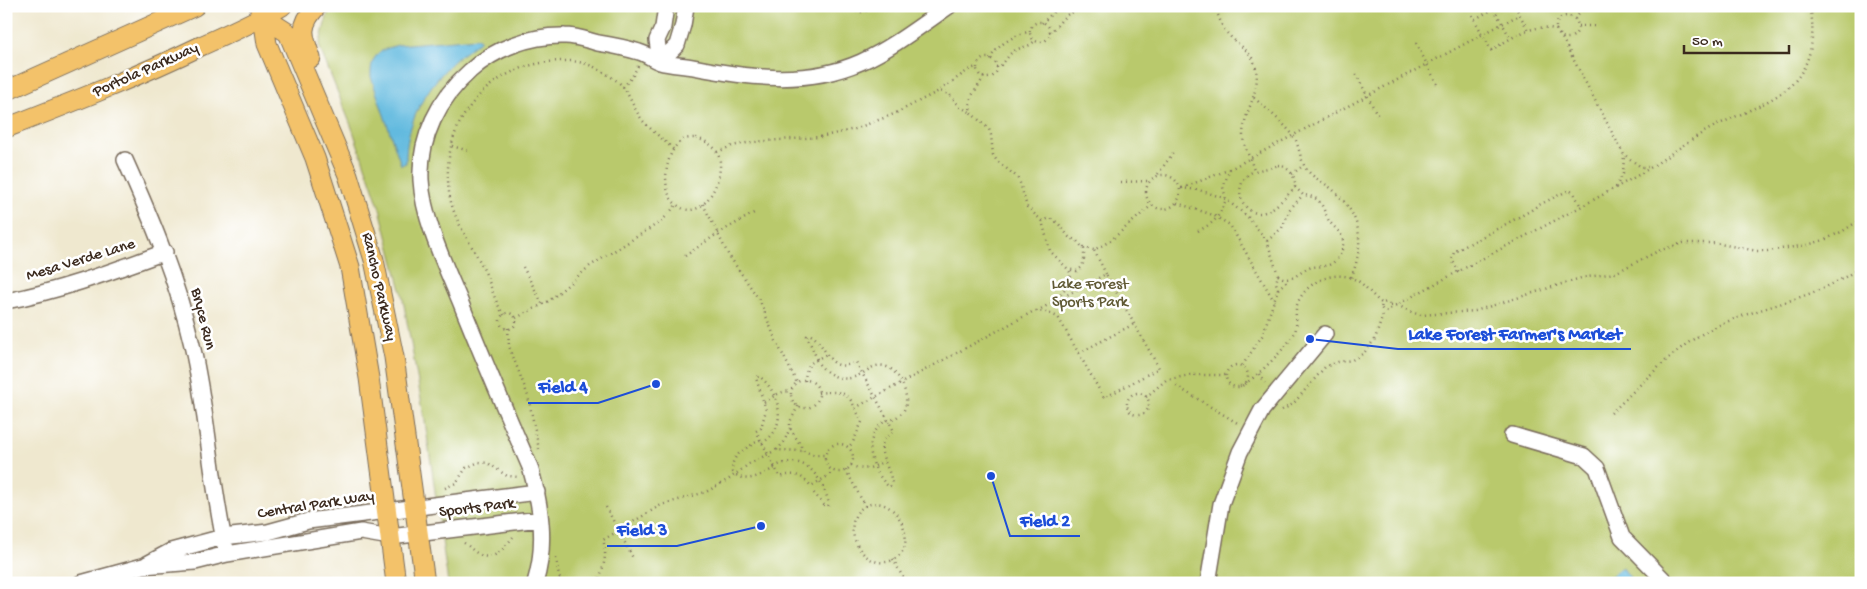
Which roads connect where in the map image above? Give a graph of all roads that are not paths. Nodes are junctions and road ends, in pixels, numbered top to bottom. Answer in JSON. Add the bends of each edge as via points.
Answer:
{"nodes":[{"id":1,"x":195,"y":6,"type":"edge"},
{"id":2,"x":282,"y":6,"type":"edge"},
{"id":3,"x":317,"y":6,"type":"edge"},
{"id":4,"x":666,"y":6,"type":"edge"},
{"id":5,"x":686,"y":6,"type":"edge"},
{"id":6,"x":949,"y":6,"type":"edge"},
{"id":7,"x":260,"y":12,"type":"edge"},
{"id":8,"x":660,"y":62,"type":"junction"},
{"id":9,"x":6,"y":91,"type":"edge"},
{"id":10,"x":6,"y":128,"type":"edge"},
{"id":11,"x":333,"y":138,"type":"junction"},
{"id":12,"x":125,"y":160,"type":"dead end"},
{"id":13,"x":165,"y":252,"type":"junction"},
{"id":14,"x":6,"y":301,"type":"edge"},
{"id":15,"x":1325,"y":334,"type":"dead end"},
{"id":16,"x":1512,"y":435,"type":"dead end"},
{"id":17,"x":537,"y":492,"type":"junction"},
{"id":18,"x":415,"y":508,"type":"junction"},
{"id":19,"x":386,"y":512,"type":"junction"},
{"id":20,"x":540,"y":519,"type":"junction"},
{"id":21,"x":418,"y":533,"type":"junction"},
{"id":22,"x":223,"y":537,"type":"junction"},
{"id":23,"x":390,"y":537,"type":"junction"},
{"id":24,"x":227,"y":554,"type":"junction"},
{"id":25,"x":143,"y":566,"type":"junction"},
{"id":26,"x":127,"y":577,"type":"edge"},
{"id":27,"x":81,"y":583,"type":"edge"},
{"id":28,"x":396,"y":583,"type":"edge"},
{"id":29,"x":425,"y":583,"type":"edge"},
{"id":30,"x":535,"y":583,"type":"edge"},
{"id":31,"x":1208,"y":583,"type":"edge"},
{"id":32,"x":1667,"y":583,"type":"edge"}],
"edges":[{"from":1,"to":9,"type":"main road"},
{"from":2,"to":7,"type":"main road","name":"Portola Parkway"},
{"from":3,"to":11,"type":"main road","via":[[309,14],[303,39],[315,68]]},
{"from":4,"to":8,"type":"street","via":[[657,40]]},
{"from":5,"to":8,"type":"street","via":[[677,45]]},
{"from":6,"to":8,"type":"street","via":[[879,52],[859,62],[810,76],[765,78]]},
{"from":7,"to":10,"type":"main road","name":"Portola Parkway","via":[[95,94]]},
{"from":7,"to":11,"type":"main road","name":"Rancho Parkway","via":[[288,33]]},
{"from":7,"to":19,"type":"main road","name":"Rancho Parkway","via":[[267,44],[315,158],[350,267],[369,378]]},
{"from":8,"to":17,"type":"street","via":[[641,52],[567,36],[534,38],[508,47],[476,66],[454,87],[436,114],[425,146],[421,181],[431,224],[454,288],[530,467]]},
{"from":11,"to":18,"type":"main road","name":"Rancho Parkway","via":[[374,260],[394,357]]},
{"from":12,"to":13,"type":"street","name":"Bryce Run"},
{"from":13,"to":14,"type":"street","name":"Mesa Verde Lane","via":[[112,272]]},
{"from":13,"to":22,"type":"street","name":"Bryce Run","via":[[197,370]]},
{"from":15,"to":31,"type":"street","via":[[1262,410],[1240,452],[1221,504]]},
{"from":16,"to":32,"type":"street","via":[[1584,456],[1597,468],[1622,537]]},
{"from":17,"to":18,"type":"street","name":"Sports Park"},
{"from":17,"to":20,"type":"street"},
{"from":18,"to":19,"type":"street","name":"Central Park Way"},
{"from":18,"to":21,"type":"main road","name":"Rancho Parkway"},
{"from":19,"to":22,"type":"street","name":"Central Park Way","via":[[308,521],[268,532]]},
{"from":19,"to":23,"type":"main road","name":"Rancho Parkway"},
{"from":20,"to":21,"type":"street","name":"Sports Park"},
{"from":20,"to":30,"type":"street","via":[[542,554]]},
{"from":21,"to":23,"type":"street","name":"Central Park Way"},
{"from":21,"to":29,"type":"main road","name":"Rancho Parkway"},
{"from":22,"to":24,"type":"street"},
{"from":22,"to":25,"type":"street","name":"Central Park Way","via":[[171,551]]},
{"from":23,"to":24,"type":"street","name":"Central Park Way","via":[[361,532]]},
{"from":23,"to":28,"type":"main road","name":"Rancho Parkway"},
{"from":24,"to":25,"type":"street","name":"Central Park Way","via":[[195,562]]},
{"from":25,"to":26,"type":"street","name":"Central Park Way"},
{"from":26,"to":27,"type":"street","name":"Central Park Way"}]}
